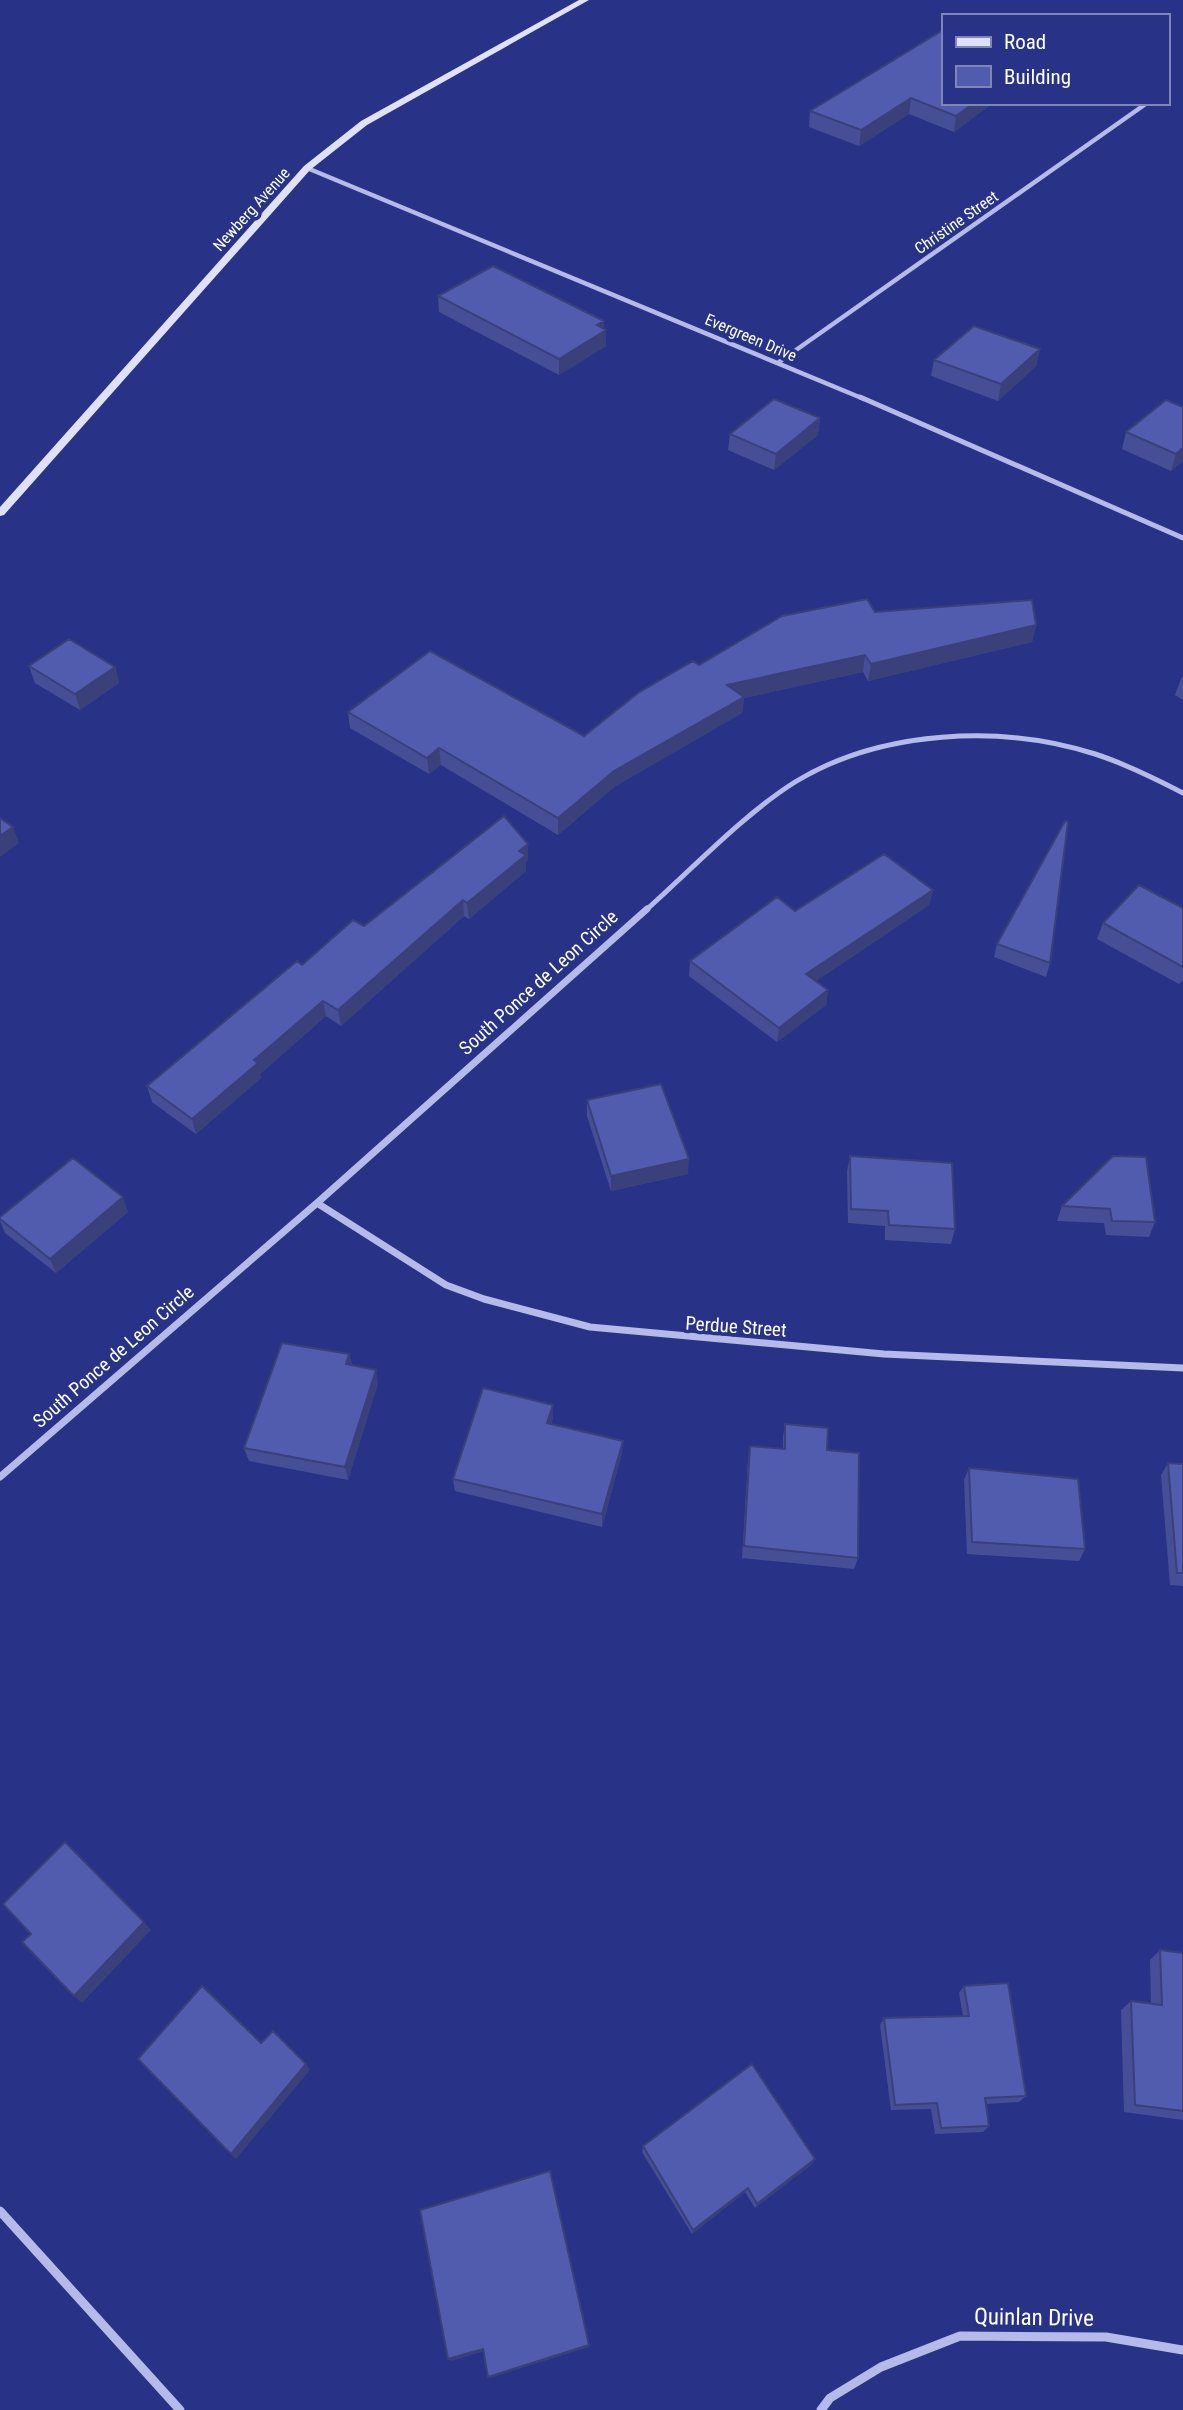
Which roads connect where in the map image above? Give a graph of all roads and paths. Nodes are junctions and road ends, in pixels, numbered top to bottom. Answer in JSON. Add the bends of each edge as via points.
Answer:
{"nodes":[{"id":1,"x":585,"y":0,"type":"edge"},
{"id":2,"x":1144,"y":105,"type":"edge"},
{"id":3,"x":307,"y":168,"type":"junction"},
{"id":4,"x":779,"y":362,"type":"junction"},
{"id":5,"x":0,"y":513,"type":"edge"},
{"id":6,"x":1183,"y":538,"type":"edge"},
{"id":7,"x":1183,"y":793,"type":"edge"},
{"id":8,"x":317,"y":1203,"type":"junction"},
{"id":9,"x":1183,"y":1368,"type":"edge"},
{"id":10,"x":0,"y":1477,"type":"edge"},
{"id":11,"x":0,"y":2211,"type":"edge"},
{"id":12,"x":1183,"y":2350,"type":"edge"},
{"id":13,"x":180,"y":2410,"type":"edge"},
{"id":14,"x":821,"y":2410,"type":"edge"}],
"edges":[{"from":1,"to":3,"type":"street","name":"Newberg Avenue","via":[[364,123]]},
{"from":2,"to":4,"type":"street","name":"Christine Street"},
{"from":3,"to":4,"type":"street","name":"Evergreen Drive"},
{"from":3,"to":5,"type":"street","name":"Newberg Avenue"},
{"from":4,"to":6,"type":"street","name":"Evergreen Drive"},
{"from":7,"to":8,"type":"street","name":"South Ponce de Leon Circle","via":[[1110,758],[1057,744],[983,738],[937,739],[876,749],[799,780],[745,822]]},
{"from":8,"to":9,"type":"street","name":"Perdue Street","via":[[446,1285],[590,1327],[884,1354]]},
{"from":8,"to":10,"type":"street","name":"South Ponce de Leon Circle"},
{"from":11,"to":13,"type":"street"},
{"from":12,"to":14,"type":"street","name":"Quinlan Drive","via":[[1106,2337],[960,2336],[881,2367],[830,2398]]}]}
